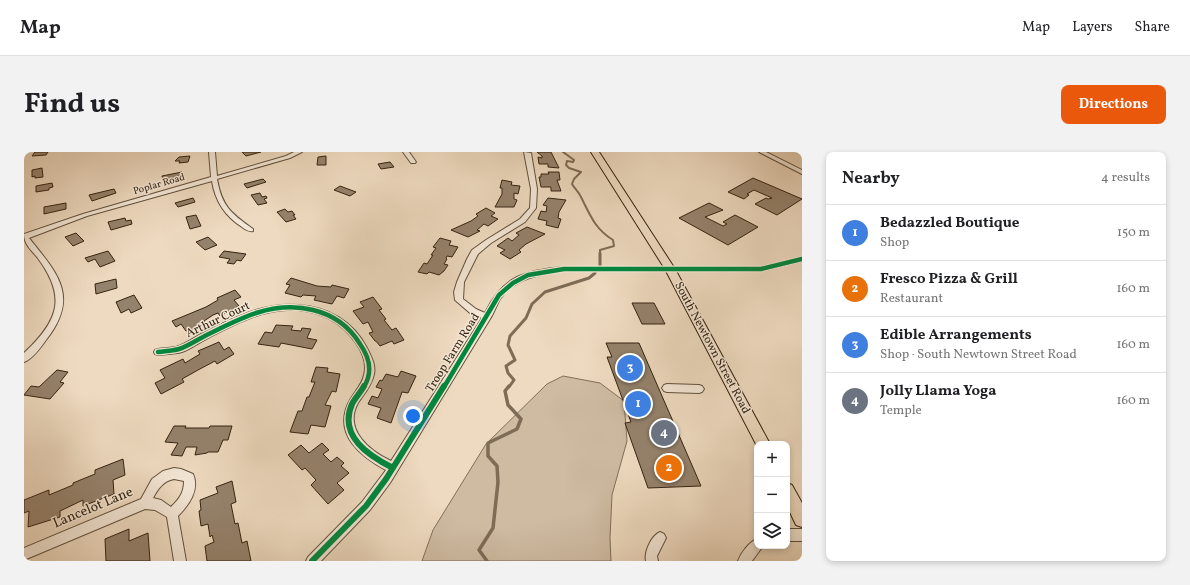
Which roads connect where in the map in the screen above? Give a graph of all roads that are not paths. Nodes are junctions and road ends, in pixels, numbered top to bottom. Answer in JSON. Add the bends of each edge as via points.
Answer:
{"nodes":[{"id":1,"x":212,"y":152,"type":"edge"},
{"id":2,"x":299,"y":152,"type":"edge"},
{"id":3,"x":406,"y":152,"type":"edge"},
{"id":4,"x":527,"y":152,"type":"edge"},
{"id":5,"x":595,"y":152,"type":"edge"},
{"id":6,"x":762,"y":152,"type":"edge"},
{"id":7,"x":413,"y":162,"type":"dead end"},
{"id":8,"x":802,"y":172,"type":"edge"},
{"id":9,"x":213,"y":179,"type":"junction"},
{"id":10,"x":251,"y":230,"type":"dead end"},
{"id":11,"x":25,"y":237,"type":"edge"},
{"id":12,"x":802,"y":259,"type":"edge"},
{"id":13,"x":670,"y":269,"type":"junction"},
{"id":14,"x":487,"y":317,"type":"junction"},
{"id":15,"x":158,"y":352,"type":"dead end"},
{"id":16,"x":24,"y":358,"type":"edge"},
{"id":17,"x":667,"y":388,"type":"dead end"},
{"id":18,"x":699,"y":389,"type":"dead end"},
{"id":19,"x":761,"y":441,"type":"edge"},
{"id":20,"x":392,"y":468,"type":"junction"},
{"id":21,"x":790,"y":496,"type":"edge"},
{"id":22,"x":145,"y":502,"type":"junction"},
{"id":23,"x":172,"y":514,"type":"junction"},
{"id":24,"x":802,"y":519,"type":"edge"},
{"id":25,"x":790,"y":535,"type":"edge"},
{"id":26,"x":802,"y":535,"type":"edge"},
{"id":27,"x":660,"y":538,"type":"dead end"},
{"id":28,"x":754,"y":549,"type":"edge"},
{"id":29,"x":24,"y":554,"type":"edge"},
{"id":30,"x":180,"y":561,"type":"edge"},
{"id":31,"x":312,"y":561,"type":"edge"},
{"id":32,"x":652,"y":561,"type":"edge"},
{"id":33,"x":744,"y":561,"type":"edge"}],
"edges":[{"from":1,"to":9,"type":"street"},
{"from":2,"to":9,"type":"street","name":"Poplar Road"},
{"from":3,"to":7,"type":"street"},
{"from":4,"to":14,"type":"street","via":[[534,196],[532,209],[522,220],[475,253],[457,292],[459,300],[472,311]]},
{"from":5,"to":13,"type":"main road","name":"South Newtown Street Road"},
{"from":6,"to":8,"type":"street"},
{"from":9,"to":10,"type":"street","via":[[229,214]]},
{"from":9,"to":11,"type":"street","name":"Poplar Road","via":[[85,215]]},
{"from":11,"to":16,"type":"street","via":[[56,282],[59,294],[54,323],[45,338]]},
{"from":12,"to":13,"type":"street","name":"Troop Farm Road","via":[[761,269]]},
{"from":13,"to":14,"type":"street","name":"Troop Farm Road","via":[[538,271],[514,281],[498,295]]},
{"from":13,"to":19,"type":"main road","name":"South Newtown Street Road"},
{"from":14,"to":20,"type":"street","name":"Troop Farm Road"},
{"from":15,"to":20,"type":"street","name":"Arthur Court","via":[[177,350],[256,312],[302,308],[323,312],[341,322],[354,336],[370,364],[369,376],[352,405],[348,418],[351,435],[359,446]]},
{"from":17,"to":18,"type":"street"},
{"from":20,"to":31,"type":"street","name":"Troop Farm Road","via":[[366,506]]},
{"from":21,"to":24,"type":"main road"},
{"from":22,"to":23,"type":"street","name":"Lancelot Lane","via":[[157,504]]},
{"from":22,"to":23,"type":"street","via":[[158,480],[169,474],[180,473],[189,478],[190,490],[184,502]]},
{"from":22,"to":29,"type":"street","name":"Lancelot Lane"},
{"from":23,"to":30,"type":"street"},
{"from":25,"to":26,"type":"street"},
{"from":27,"to":32,"type":"street","via":[[651,555]]},
{"from":28,"to":33,"type":"street"}]}
